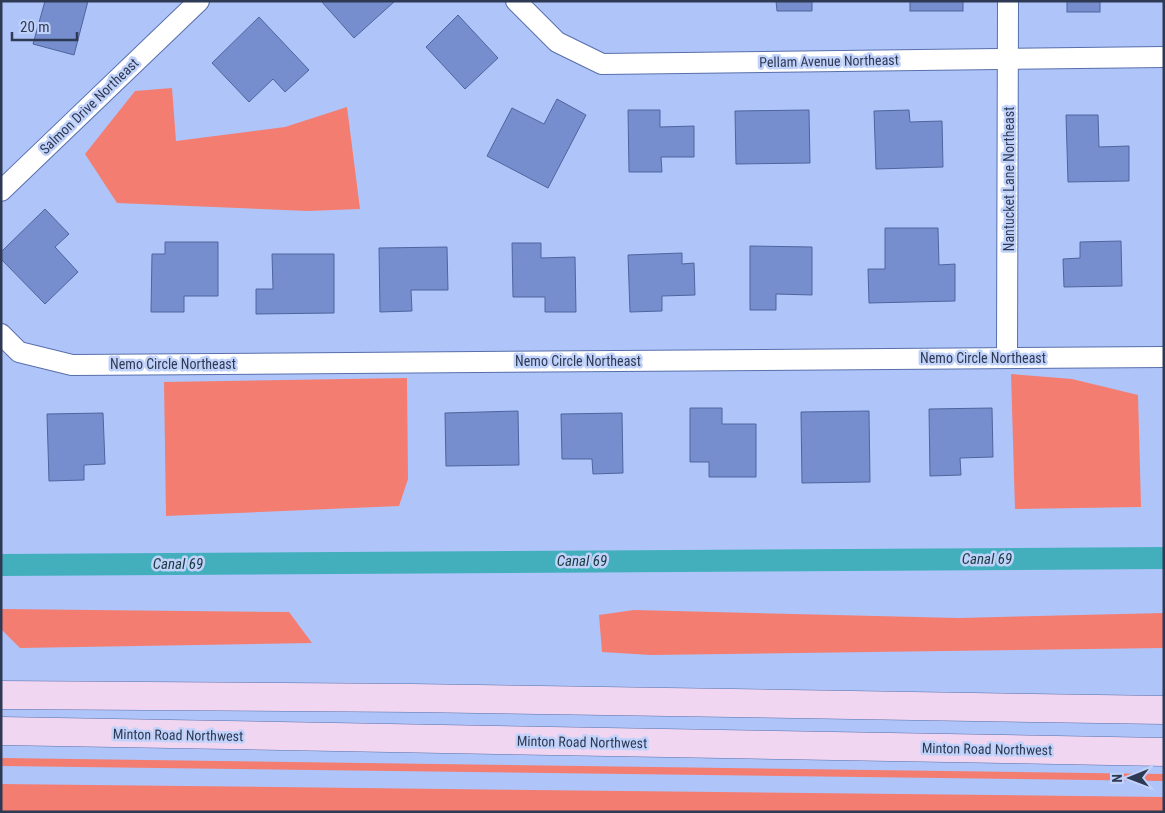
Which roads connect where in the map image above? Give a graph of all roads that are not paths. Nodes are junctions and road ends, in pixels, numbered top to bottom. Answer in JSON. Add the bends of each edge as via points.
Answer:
{"nodes":[{"id":1,"x":199,"y":1,"type":"edge"},
{"id":2,"x":516,"y":1,"type":"edge"},
{"id":3,"x":1008,"y":1,"type":"edge"},
{"id":4,"x":1009,"y":58,"type":"junction"},
{"id":5,"x":1164,"y":58,"type":"edge"},
{"id":6,"x":1,"y":191,"type":"edge"},
{"id":7,"x":1,"y":334,"type":"edge"},
{"id":8,"x":1164,"y":356,"type":"edge"},
{"id":9,"x":1007,"y":357,"type":"junction"},
{"id":10,"x":1,"y":695,"type":"edge"},
{"id":11,"x":1164,"y":710,"type":"edge"},
{"id":12,"x":1,"y":732,"type":"edge"},
{"id":13,"x":1164,"y":752,"type":"edge"}],
"edges":[{"from":1,"to":6,"type":"street","name":"Salmon Drive Northeast"},
{"from":2,"to":4,"type":"street","name":"Pellam Avenue Northeast","via":[[557,42],[602,64]]},
{"from":3,"to":4,"type":"street","name":"Nantucket Lane Northeast"},
{"from":4,"to":5,"type":"street","name":"Pellam Avenue Northeast"},
{"from":4,"to":9,"type":"street","name":"Nantucket Lane Northeast"},
{"from":7,"to":9,"type":"street","name":"Nemo Circle Northeast","via":[[19,352],[72,365]]},
{"from":8,"to":9,"type":"street","name":"Nemo Circle Northeast"},
{"from":10,"to":11,"type":"main road"},
{"from":12,"to":13,"type":"main road","name":"Minton Road Northwest"}]}
